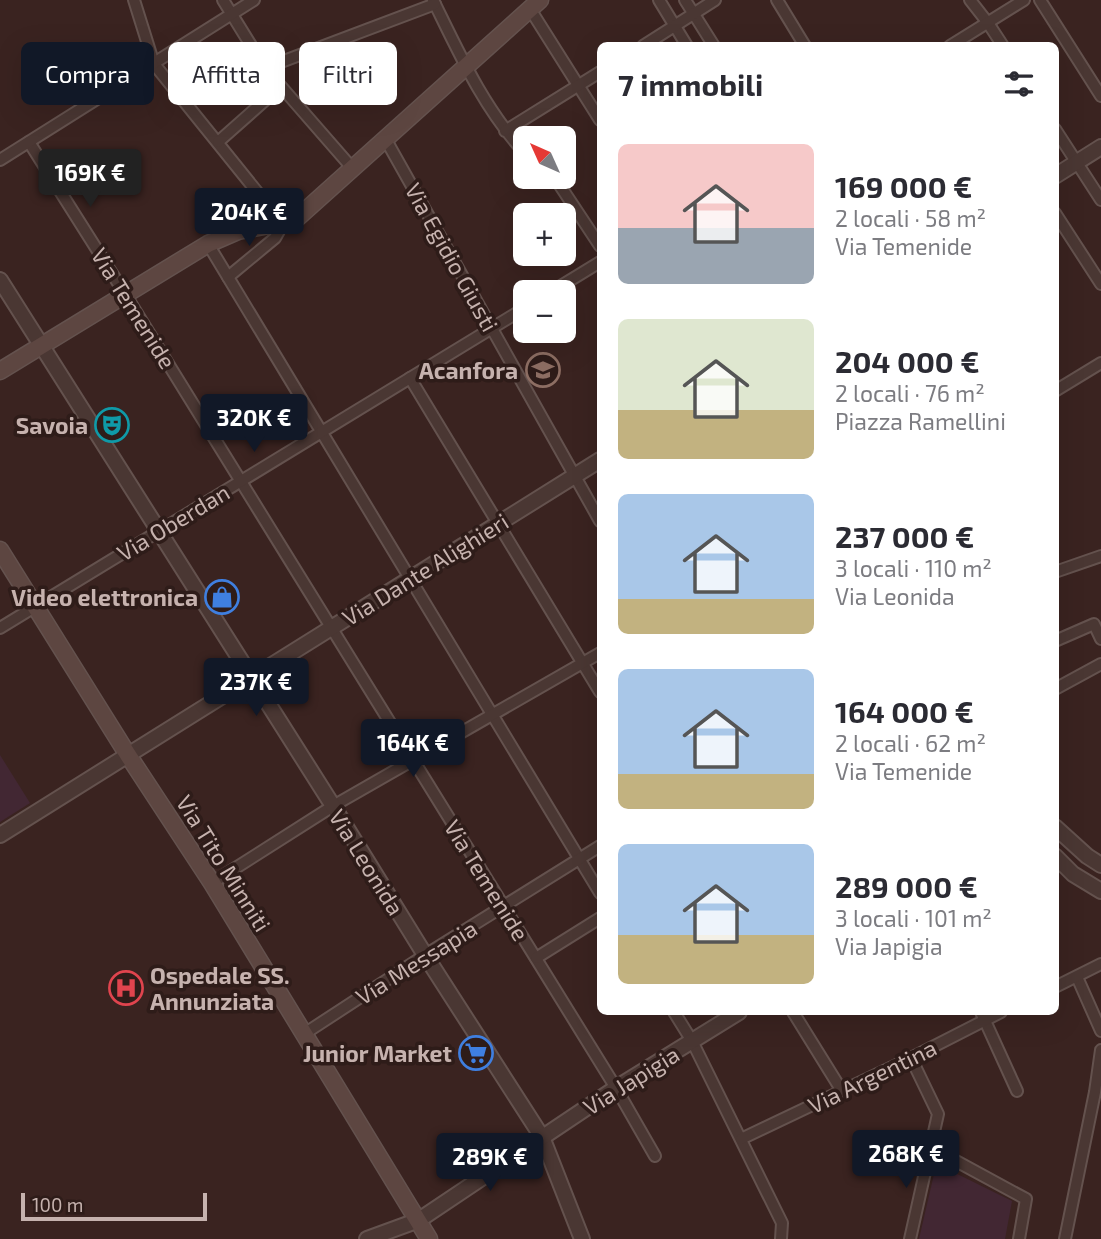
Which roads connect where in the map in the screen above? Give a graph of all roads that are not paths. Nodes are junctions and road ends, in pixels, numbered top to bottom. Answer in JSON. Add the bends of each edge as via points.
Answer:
{"nodes":[{"id":1,"x":134,"y":0,"type":"edge"},
{"id":2,"x":223,"y":0,"type":"edge"},
{"id":3,"x":254,"y":0,"type":"edge"},
{"id":4,"x":659,"y":0,"type":"edge"},
{"id":5,"x":685,"y":0,"type":"edge"},
{"id":6,"x":715,"y":0,"type":"edge"},
{"id":7,"x":777,"y":0,"type":"edge"},
{"id":8,"x":970,"y":0,"type":"edge"},
{"id":9,"x":1024,"y":0,"type":"edge"},
{"id":10,"x":1041,"y":0,"type":"edge"},
{"id":11,"x":434,"y":2,"type":"edge"},
{"id":12,"x":535,"y":5,"type":"edge"},
{"id":13,"x":694,"y":13,"type":"junction"},
{"id":14,"x":232,"y":14,"type":"junction"},
{"id":15,"x":988,"y":23,"type":"junction"},
{"id":16,"x":675,"y":26,"type":"junction"},
{"id":17,"x":147,"y":42,"type":"edge"},
{"id":18,"x":249,"y":42,"type":"edge"},
{"id":19,"x":649,"y":42,"type":"edge"},
{"id":20,"x":685,"y":42,"type":"edge"},
{"id":21,"x":712,"y":42,"type":"edge"},
{"id":22,"x":803,"y":42,"type":"edge"},
{"id":23,"x":957,"y":42,"type":"edge"},
{"id":24,"x":1000,"y":42,"type":"edge"},
{"id":25,"x":285,"y":60,"type":"edge"},
{"id":26,"x":154,"y":64,"type":"joint"},
{"id":27,"x":466,"y":68,"type":"junction"},
{"id":28,"x":597,"y":74,"type":"edge"},
{"id":29,"x":168,"y":81,"type":"edge"},
{"id":30,"x":578,"y":86,"type":"junction"},
{"id":31,"x":285,"y":93,"type":"edge"},
{"id":32,"x":1101,"y":96,"type":"edge"},
{"id":33,"x":88,"y":105,"type":"edge"},
{"id":34,"x":188,"y":105,"type":"edge"},
{"id":35,"x":260,"y":105,"type":"edge"},
{"id":36,"x":597,"y":115,"type":"edge"},
{"id":37,"x":505,"y":131,"type":"junction"},
{"id":38,"x":1059,"y":135,"type":"edge"},
{"id":39,"x":386,"y":140,"type":"junction"},
{"id":40,"x":513,"y":140,"type":"edge"},
{"id":41,"x":29,"y":142,"type":"junction"},
{"id":42,"x":218,"y":142,"type":"junction"},
{"id":43,"x":1101,"y":147,"type":"edge"},
{"id":44,"x":0,"y":160,"type":"edge"},
{"id":45,"x":1076,"y":162,"type":"junction"},
{"id":46,"x":353,"y":169,"type":"junction"},
{"id":47,"x":1059,"y":173,"type":"edge"},
{"id":48,"x":562,"y":189,"type":"edge"},
{"id":49,"x":1101,"y":200,"type":"edge"},
{"id":50,"x":1059,"y":219,"type":"edge"},
{"id":51,"x":283,"y":224,"type":"junction"},
{"id":52,"x":597,"y":241,"type":"edge"},
{"id":53,"x":208,"y":244,"type":"junction"},
{"id":54,"x":597,"y":264,"type":"edge"},
{"id":55,"x":228,"y":277,"type":"junction"},
{"id":56,"x":0,"y":280,"type":"edge"},
{"id":57,"x":571,"y":280,"type":"edge"},
{"id":58,"x":1101,"y":284,"type":"edge"},
{"id":59,"x":125,"y":294,"type":"junction"},
{"id":60,"x":513,"y":315,"type":"edge"},
{"id":61,"x":492,"y":328,"type":"junction"},
{"id":62,"x":40,"y":346,"type":"junction"},
{"id":63,"x":1101,"y":363,"type":"edge"},
{"id":64,"x":0,"y":371,"type":"edge"},
{"id":65,"x":410,"y":378,"type":"junction"},
{"id":66,"x":1059,"y":389,"type":"edge"},
{"id":67,"x":321,"y":432,"type":"junction"},
{"id":68,"x":597,"y":462,"type":"edge"},
{"id":69,"x":575,"y":476,"type":"junction"},
{"id":70,"x":240,"y":481,"type":"junction"},
{"id":71,"x":597,"y":516,"type":"edge"},
{"id":72,"x":498,"y":524,"type":"junction"},
{"id":73,"x":158,"y":531,"type":"junction"},
{"id":74,"x":0,"y":550,"type":"edge"},
{"id":75,"x":1101,"y":556,"type":"edge"},
{"id":76,"x":1059,"y":571,"type":"edge"},
{"id":77,"x":410,"y":579,"type":"junction"},
{"id":78,"x":35,"y":606,"type":"junction"},
{"id":79,"x":0,"y":628,"type":"edge"},
{"id":80,"x":332,"y":628,"type":"junction"},
{"id":81,"x":1059,"y":639,"type":"edge"},
{"id":82,"x":1101,"y":639,"type":"edge"},
{"id":83,"x":597,"y":655,"type":"edge"},
{"id":84,"x":583,"y":663,"type":"junction"},
{"id":85,"x":1101,"y":664,"type":"edge"},
{"id":86,"x":251,"y":678,"type":"junction"},
{"id":87,"x":597,"y":687,"type":"edge"},
{"id":88,"x":1059,"y":687,"type":"edge"},
{"id":89,"x":493,"y":715,"type":"junction"},
{"id":90,"x":128,"y":755,"type":"junction"},
{"id":91,"x":413,"y":761,"type":"junction"},
{"id":92,"x":333,"y":806,"type":"junction"},
{"id":93,"x":1059,"y":831,"type":"edge"},
{"id":94,"x":0,"y":835,"type":"edge"},
{"id":95,"x":597,"y":848,"type":"edge"},
{"id":96,"x":579,"y":859,"type":"junction"},
{"id":97,"x":1059,"y":860,"type":"edge"},
{"id":98,"x":1101,"y":865,"type":"edge"},
{"id":99,"x":212,"y":883,"type":"junction"},
{"id":100,"x":597,"y":888,"type":"edge"},
{"id":101,"x":1101,"y":891,"type":"edge"},
{"id":102,"x":503,"y":907,"type":"junction"},
{"id":103,"x":597,"y":920,"type":"edge"},
{"id":104,"x":425,"y":955,"type":"junction"},
{"id":105,"x":536,"y":958,"type":"junction"},
{"id":106,"x":1101,"y":964,"type":"edge"},
{"id":107,"x":1077,"y":977,"type":"junction"},
{"id":108,"x":1059,"y":985,"type":"edge"},
{"id":109,"x":676,"y":1015,"type":"edge"},
{"id":110,"x":734,"y":1015,"type":"edge"},
{"id":111,"x":795,"y":1015,"type":"edge"},
{"id":112,"x":982,"y":1015,"type":"edge"},
{"id":113,"x":1101,"y":1031,"type":"edge"},
{"id":114,"x":304,"y":1034,"type":"junction"},
{"id":115,"x":692,"y":1041,"type":"junction"},
{"id":116,"x":1101,"y":1051,"type":"edge"},
{"id":117,"x":911,"y":1058,"type":"junction"},
{"id":118,"x":616,"y":1088,"type":"junction"},
{"id":119,"x":842,"y":1091,"type":"junction"},
{"id":120,"x":1017,"y":1091,"type":"dead end"},
{"id":121,"x":1098,"y":1093,"type":"edge"},
{"id":122,"x":542,"y":1137,"type":"junction"},
{"id":123,"x":741,"y":1139,"type":"junction"},
{"id":124,"x":932,"y":1147,"type":"junction"},
{"id":125,"x":655,"y":1156,"type":"dead end"},
{"id":126,"x":419,"y":1220,"type":"junction"},
{"id":127,"x":367,"y":1239,"type":"edge"},
{"id":128,"x":429,"y":1239,"type":"edge"},
{"id":129,"x":582,"y":1239,"type":"edge"},
{"id":130,"x":781,"y":1239,"type":"edge"},
{"id":131,"x":910,"y":1239,"type":"edge"},
{"id":132,"x":1019,"y":1239,"type":"edge"},
{"id":133,"x":1065,"y":1239,"type":"edge"}],
"edges":[{"from":1,"to":17,"type":"street"},
{"from":2,"to":14,"type":"street"},
{"from":3,"to":14,"type":"street"},
{"from":4,"to":16,"type":"street"},
{"from":5,"to":13,"type":"street"},
{"from":6,"to":13,"type":"street"},
{"from":7,"to":22,"type":"street"},
{"from":8,"to":15,"type":"street"},
{"from":9,"to":15,"type":"street"},
{"from":10,"to":32,"type":"street"},
{"from":11,"to":25,"type":"street"},
{"from":11,"to":27,"type":"street"},
{"from":12,"to":27,"type":"main road"},
{"from":12,"to":30,"type":"street"},
{"from":13,"to":16,"type":"street"},
{"from":13,"to":21,"type":"street"},
{"from":14,"to":18,"type":"street"},
{"from":14,"to":26,"type":"street"},
{"from":15,"to":23,"type":"street"},
{"from":15,"to":24,"type":"street"},
{"from":16,"to":19,"type":"street"},
{"from":16,"to":20,"type":"street"},
{"from":26,"to":29,"type":"street"},
{"from":27,"to":37,"type":"street"},
{"from":27,"to":39,"type":"main road"},
{"from":28,"to":30,"type":"street"},
{"from":30,"to":36,"type":"street"},
{"from":30,"to":37,"type":"street"},
{"from":31,"to":46,"type":"street"},
{"from":33,"to":41,"type":"street"},
{"from":34,"to":42,"type":"street"},
{"from":35,"to":42,"type":"street"},
{"from":37,"to":40,"type":"street"},
{"from":38,"to":45,"type":"street"},
{"from":39,"to":46,"type":"main road"},
{"from":39,"to":61,"type":"street","name":"Via Egidio Giusti"},
{"from":41,"to":44,"type":"street"},
{"from":41,"to":59,"type":"street","name":"Via Temenide"},
{"from":42,"to":51,"type":"street"},
{"from":43,"to":45,"type":"street"},
{"from":45,"to":47,"type":"street"},
{"from":45,"to":49,"type":"street"},
{"from":46,"to":51,"type":"main road","via":[[295,220]]},
{"from":48,"to":52,"type":"street"},
{"from":50,"to":58,"type":"street"},
{"from":51,"to":53,"type":"main road","via":[[238,231]]},
{"from":51,"to":55,"type":"street","via":[[275,238]]},
{"from":53,"to":55,"type":"street"},
{"from":53,"to":59,"type":"main road"},
{"from":54,"to":57,"type":"street"},
{"from":55,"to":67,"type":"street"},
{"from":56,"to":62,"type":"street","name":"Via Leonida"},
{"from":59,"to":62,"type":"main road"},
{"from":59,"to":70,"type":"street","name":"Via Temenide"},
{"from":60,"to":61,"type":"street","name":"Via Oberdan"},
{"from":61,"to":65,"type":"street","name":"Via Oberdan"},
{"from":61,"to":69,"type":"street","name":"Via Egidio Giusti"},
{"from":62,"to":64,"type":"main road"},
{"from":62,"to":73,"type":"street","name":"Via Leonida"},
{"from":63,"to":66,"type":"street"},
{"from":65,"to":67,"type":"street","name":"Via Oberdan"},
{"from":65,"to":72,"type":"street"},
{"from":67,"to":70,"type":"street","name":"Via Oberdan"},
{"from":67,"to":77,"type":"street"},
{"from":68,"to":69,"type":"street","name":"Via Dante Alighieri"},
{"from":69,"to":71,"type":"street","name":"Via Egidio Giusti"},
{"from":69,"to":72,"type":"street","name":"Via Dante Alighieri"},
{"from":70,"to":73,"type":"street","name":"Via Oberdan"},
{"from":70,"to":80,"type":"street","name":"Via Temenide"},
{"from":72,"to":77,"type":"street","name":"Via Dante Alighieri"},
{"from":72,"to":84,"type":"street"},
{"from":73,"to":78,"type":"street","name":"Via Oberdan"},
{"from":73,"to":86,"type":"street","name":"Via Leonida"},
{"from":74,"to":78,"type":"main road","name":"Via Tito Minniti"},
{"from":75,"to":76,"type":"street"},
{"from":77,"to":80,"type":"street","name":"Via Dante Alighieri"},
{"from":77,"to":89,"type":"street"},
{"from":78,"to":79,"type":"street","name":"Via Oberdan"},
{"from":78,"to":90,"type":"main road","name":"Via Tito Minniti"},
{"from":80,"to":86,"type":"street","name":"Via Dante Alighieri"},
{"from":80,"to":91,"type":"street","name":"Via Temenide"},
{"from":81,"to":82,"type":"street","via":[[1094,624]]},
{"from":83,"to":84,"type":"street"},
{"from":84,"to":87,"type":"street"},
{"from":84,"to":89,"type":"street"},
{"from":85,"to":88,"type":"street"},
{"from":86,"to":90,"type":"street","name":"Via Dante Alighieri"},
{"from":86,"to":92,"type":"street","name":"Via Leonida"},
{"from":89,"to":91,"type":"street"},
{"from":89,"to":96,"type":"street"},
{"from":90,"to":94,"type":"street","name":"Via Dante Alighieri"},
{"from":90,"to":99,"type":"main road","name":"Via Tito Minniti"},
{"from":91,"to":92,"type":"street"},
{"from":91,"to":102,"type":"street","name":"Via Temenide"},
{"from":92,"to":99,"type":"street"},
{"from":92,"to":104,"type":"street","name":"Via Leonida"},
{"from":93,"to":98,"type":"street"},
{"from":95,"to":96,"type":"street","name":"Via Messapia"},
{"from":96,"to":100,"type":"street"},
{"from":96,"to":102,"type":"street","name":"Via Messapia"},
{"from":97,"to":101,"type":"street"},
{"from":99,"to":114,"type":"main road","name":"Via Tito Minniti"},
{"from":102,"to":104,"type":"street","name":"Via Messapia"},
{"from":102,"to":105,"type":"street","name":"Via Temenide"},
{"from":103,"to":105,"type":"street"},
{"from":104,"to":114,"type":"street","name":"Via Messapia"},
{"from":104,"to":122,"type":"street","name":"Via Leonida"},
{"from":105,"to":118,"type":"street","name":"Via Temenide"},
{"from":106,"to":107,"type":"street"},
{"from":107,"to":108,"type":"street"},
{"from":107,"to":113,"type":"street"},
{"from":109,"to":115,"type":"street"},
{"from":110,"to":115,"type":"street","name":"Via Japigia"},
{"from":111,"to":119,"type":"street"},
{"from":112,"to":117,"type":"street","name":"Via Argentina"},
{"from":112,"to":120,"type":"street"},
{"from":114,"to":126,"type":"main road","name":"Via Tito Minniti"},
{"from":115,"to":118,"type":"street","name":"Via Japigia"},
{"from":115,"to":123,"type":"street"},
{"from":116,"to":121,"type":"street"},
{"from":117,"to":119,"type":"street","name":"Via Argentina"},
{"from":117,"to":124,"type":"street","via":[[938,1114]]},
{"from":118,"to":122,"type":"street","name":"Via Japigia"},
{"from":118,"to":125,"type":"street","name":"Via Temenide"},
{"from":119,"to":123,"type":"street","name":"Via Argentina"},
{"from":121,"to":133,"type":"street"},
{"from":122,"to":126,"type":"street","name":"Via Japigia"},
{"from":122,"to":129,"type":"street","name":"Via Leonida"},
{"from":123,"to":130,"type":"street","via":[[782,1223]]},
{"from":124,"to":131,"type":"street"},
{"from":124,"to":132,"type":"street","via":[[1026,1199]]},
{"from":126,"to":127,"type":"street","name":"Via Japigia"},
{"from":126,"to":128,"type":"main road","name":"Via Tito Minniti"}]}
